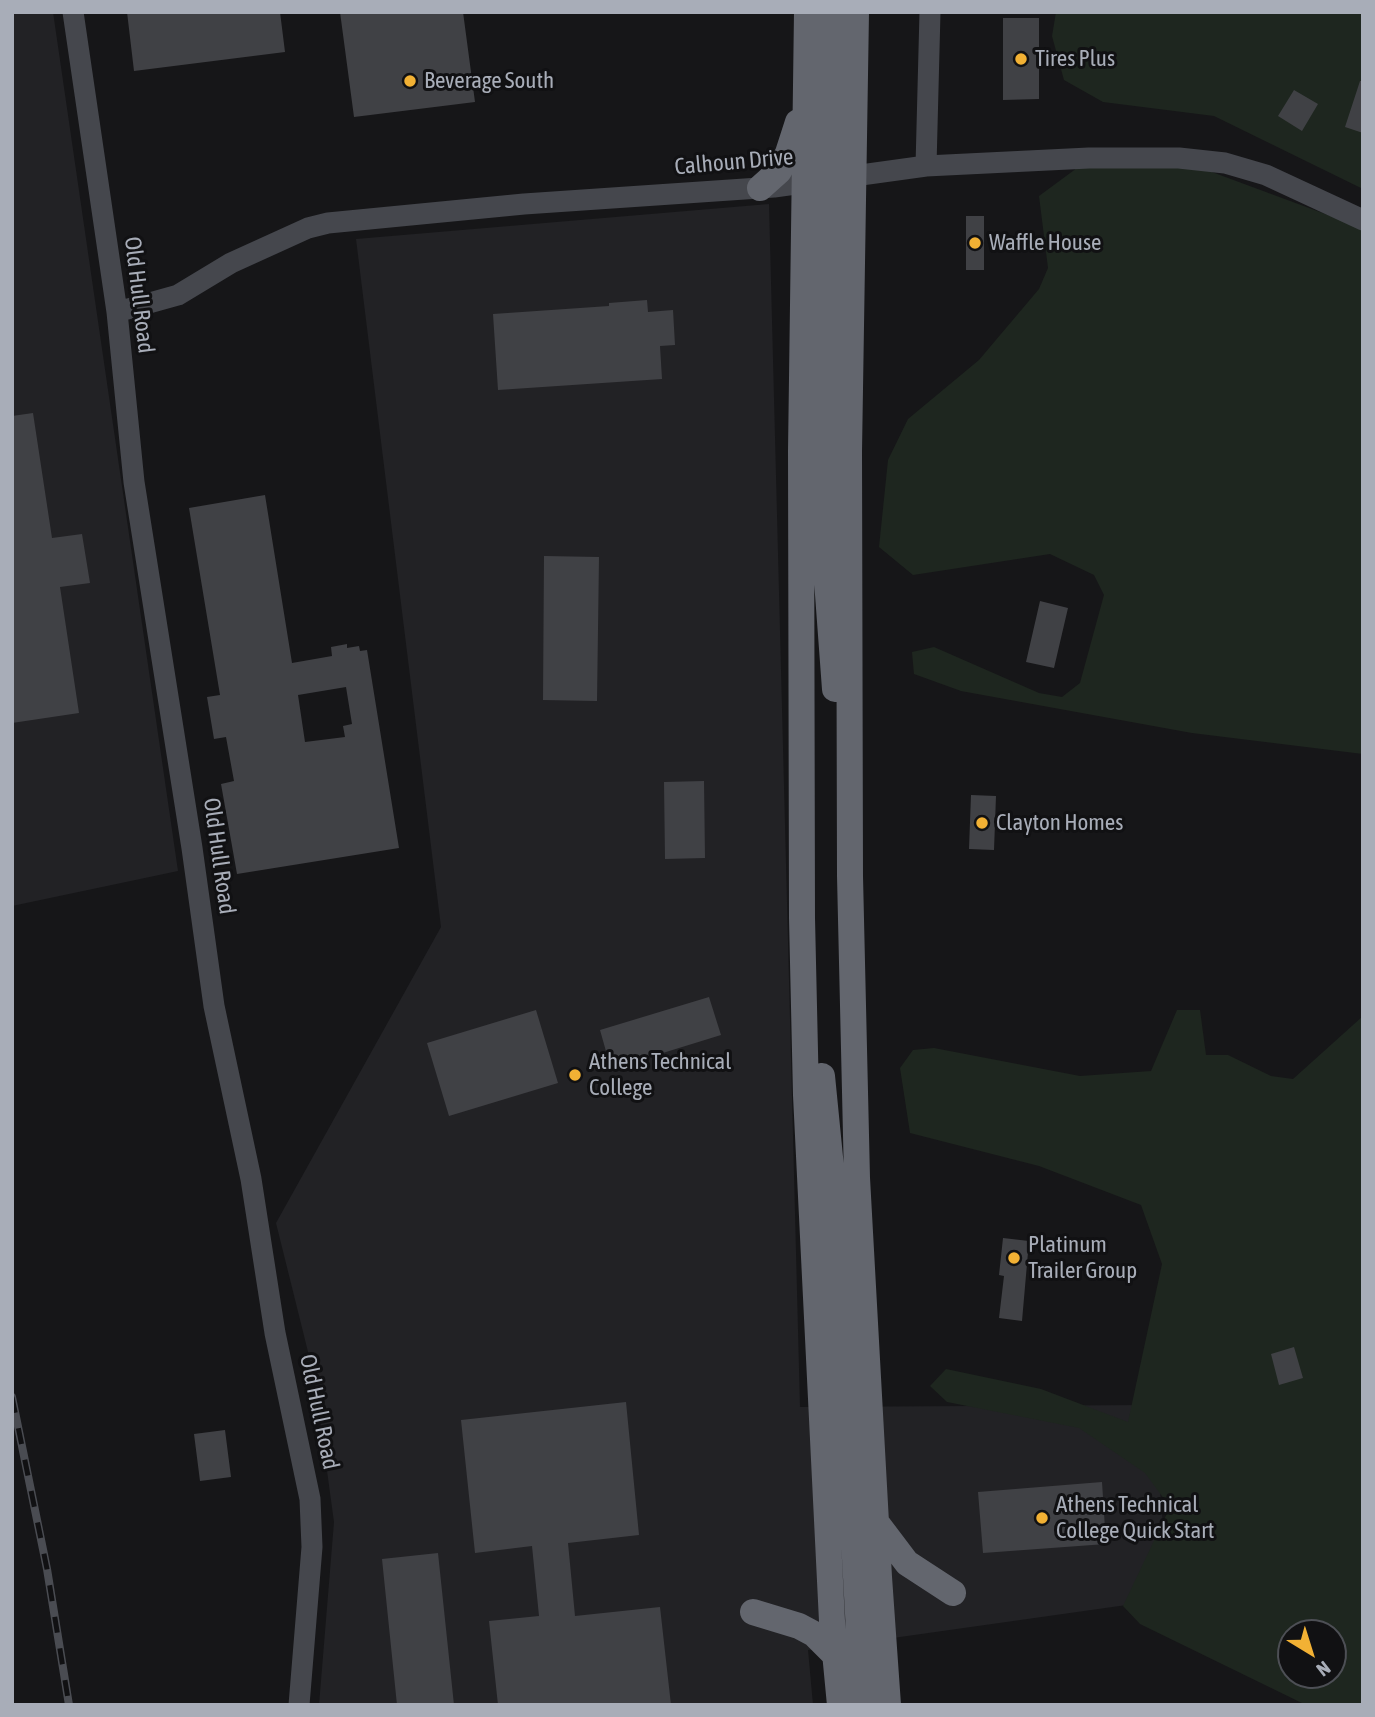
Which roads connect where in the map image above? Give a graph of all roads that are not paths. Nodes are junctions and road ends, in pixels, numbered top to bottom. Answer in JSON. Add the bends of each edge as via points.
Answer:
{"nodes":[{"id":1,"x":72,"y":12,"type":"edge"},
{"id":2,"x":807,"y":12,"type":"edge"},
{"id":3,"x":833,"y":12,"type":"edge"},
{"id":4,"x":856,"y":12,"type":"edge"},
{"id":5,"x":930,"y":12,"type":"edge"},
{"id":6,"x":806,"y":97,"type":"junction"},
{"id":7,"x":926,"y":166,"type":"junction"},
{"id":8,"x":830,"y":180,"type":"junction"},
{"id":9,"x":760,"y":188,"type":"junction"},
{"id":10,"x":1363,"y":220,"type":"edge"},
{"id":11,"x":117,"y":312,"type":"junction"},
{"id":12,"x":804,"y":1017,"type":"junction"},
{"id":13,"x":876,"y":1522,"type":"junction"},
{"id":14,"x":953,"y":1593,"type":"dead end"},
{"id":15,"x":754,"y":1612,"type":"dead end"},
{"id":16,"x":836,"y":1656,"type":"junction"},
{"id":17,"x":299,"y":1705,"type":"edge"},
{"id":18,"x":840,"y":1705,"type":"edge"},
{"id":19,"x":863,"y":1705,"type":"edge"},
{"id":20,"x":888,"y":1705,"type":"edge"}],
"edges":[{"from":1,"to":11,"type":"main road","name":"Old Hull Road"},
{"from":2,"to":6,"type":"highway"},
{"from":3,"to":8,"type":"highway"},
{"from":4,"to":8,"type":"highway"},
{"from":5,"to":7,"type":"main road"},
{"from":6,"to":8,"type":"highway"},
{"from":6,"to":9,"type":"highway","via":[[779,171]]},
{"from":7,"to":8,"type":"main road","name":"Calhoun Drive"},
{"from":7,"to":10,"type":"main road","name":"Calhoun Drive","via":[[1089,158],[1225,163],[1266,175]]},
{"from":8,"to":9,"type":"main road","name":"Calhoun Drive"},
{"from":8,"to":12,"type":"highway","via":[[801,451]]},
{"from":8,"to":13,"type":"highway","via":[[849,451],[850,876],[857,1178]]},
{"from":9,"to":11,"type":"main road","name":"Calhoun Drive","via":[[328,223],[231,263],[178,295]]},
{"from":11,"to":17,"type":"main road","name":"Old Hull Road","via":[[134,482],[214,1006],[310,1499],[312,1547]]},
{"from":12,"to":16,"type":"highway"},
{"from":12,"to":19,"type":"highway","via":[[821,1062],[837,1228]]},
{"from":13,"to":14,"type":"highway","via":[[907,1563]]},
{"from":13,"to":20,"type":"highway"},
{"from":15,"to":16,"type":"highway","via":[[814,1634]]},
{"from":16,"to":18,"type":"highway"}]}
